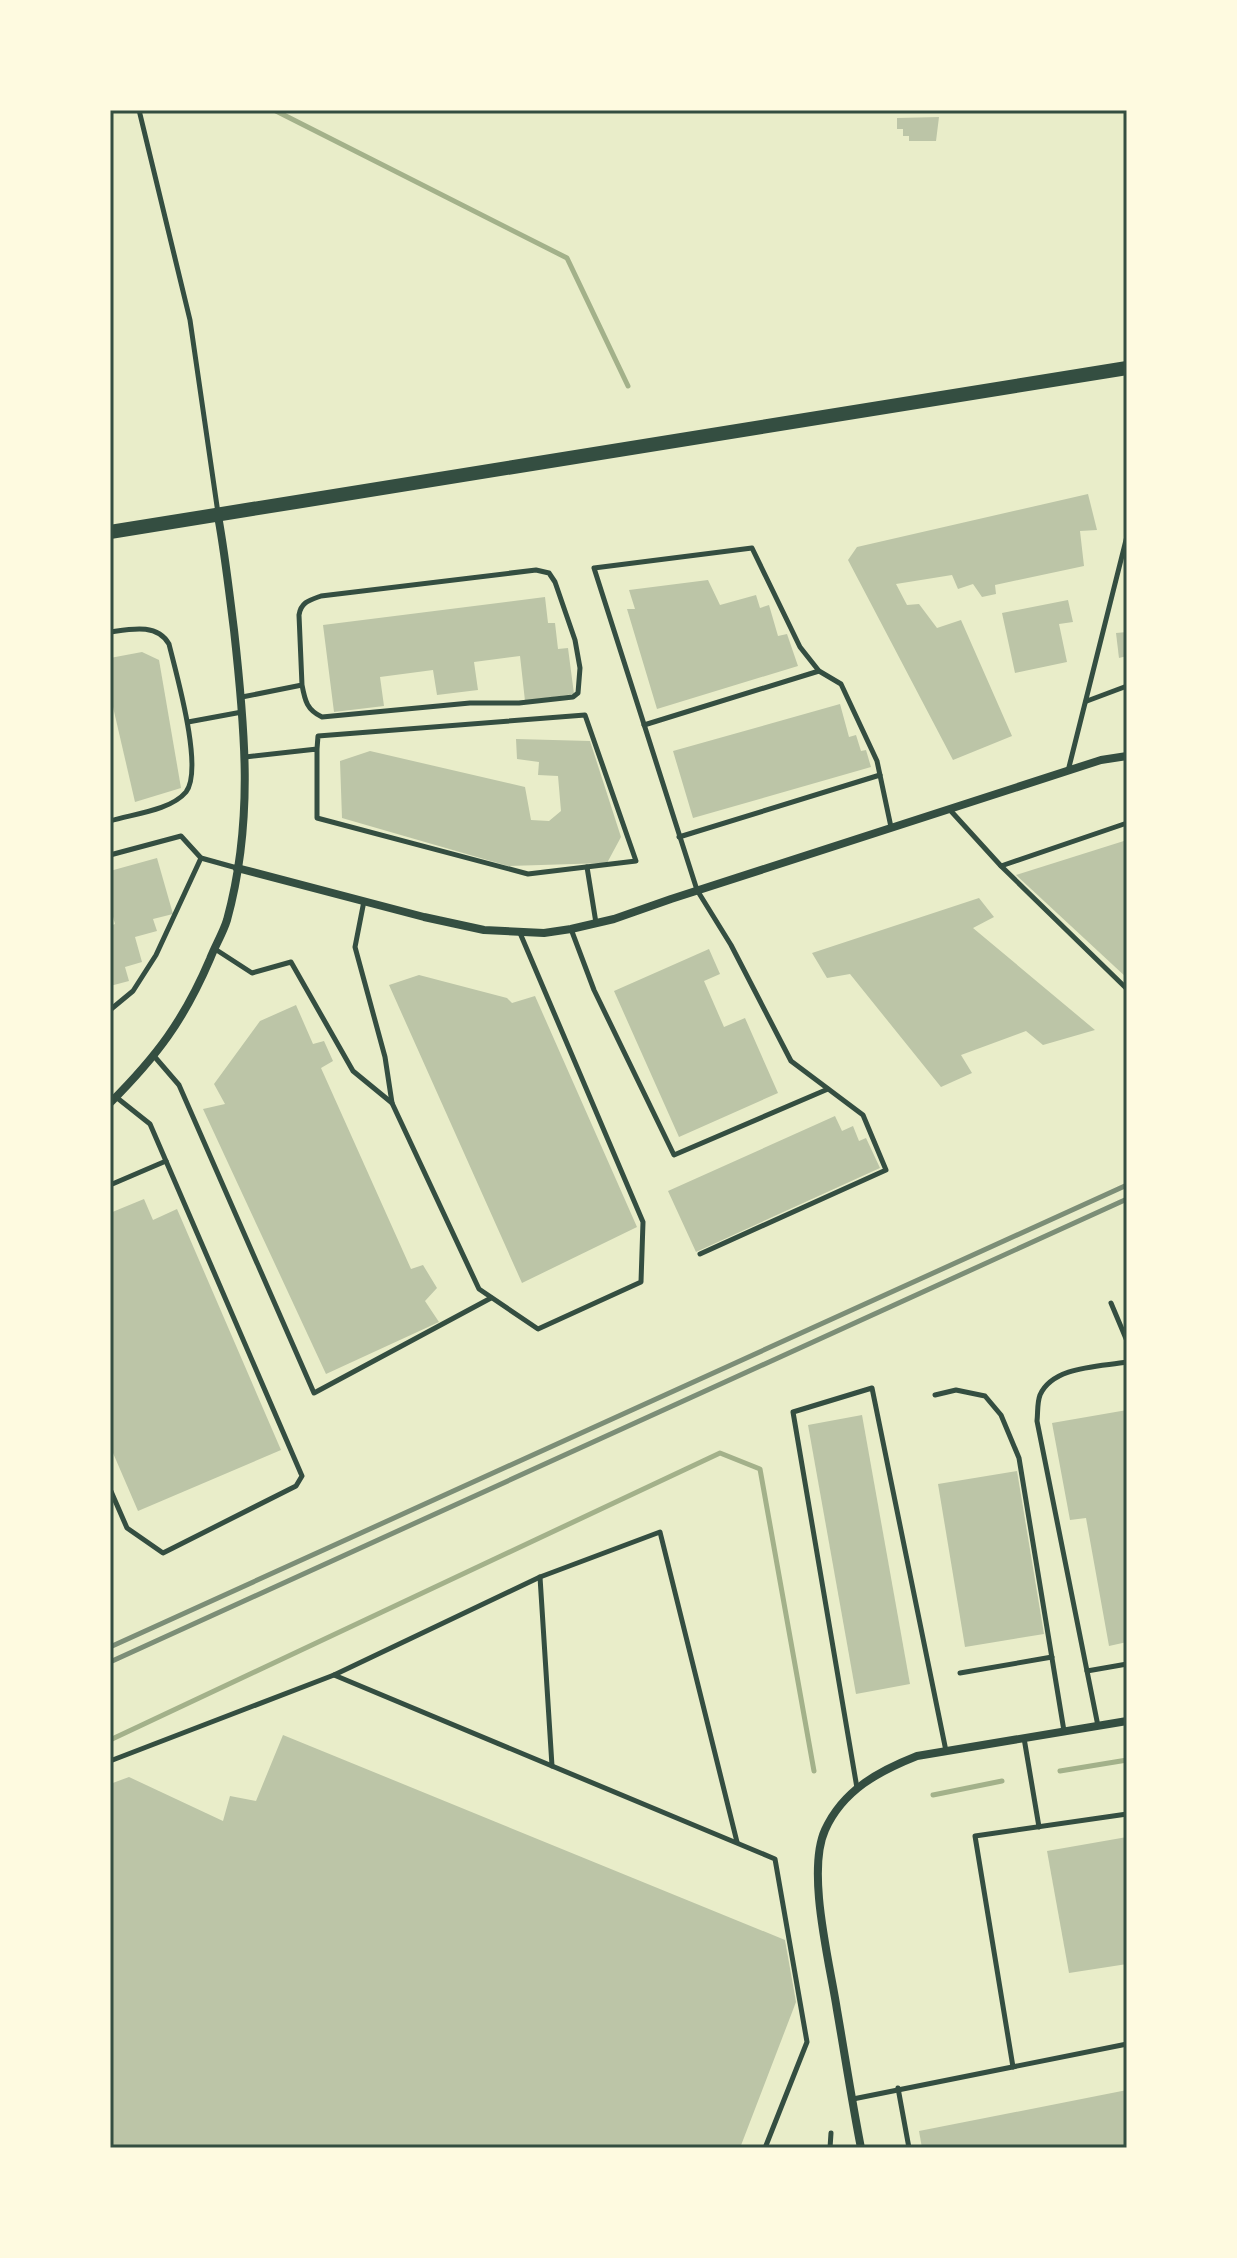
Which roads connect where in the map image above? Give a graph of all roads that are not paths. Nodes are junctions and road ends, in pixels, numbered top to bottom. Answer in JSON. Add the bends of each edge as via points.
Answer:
{"nodes":[{"id":1,"x":139,"y":110,"type":"edge"},
{"id":2,"x":1127,"y":368,"type":"edge"},
{"id":3,"x":218,"y":516,"type":"junction"},
{"id":4,"x":110,"y":532,"type":"edge"},
{"id":5,"x":1127,"y":536,"type":"edge"},
{"id":6,"x":110,"y":632,"type":"edge"},
{"id":7,"x":819,"y":671,"type":"junction"},
{"id":8,"x":302,"y":685,"type":"junction"},
{"id":9,"x":1127,"y":686,"type":"edge"},
{"id":10,"x":242,"y":697,"type":"junction"},
{"id":11,"x":1086,"y":701,"type":"junction"},
{"id":12,"x":243,"y":712,"type":"junction"},
{"id":13,"x":188,"y":722,"type":"junction"},
{"id":14,"x":644,"y":725,"type":"junction"},
{"id":15,"x":317,"y":749,"type":"junction"},
{"id":16,"x":1127,"y":756,"type":"edge"},
{"id":17,"x":245,"y":757,"type":"junction"},
{"id":18,"x":1068,"y":772,"type":"junction"},
{"id":19,"x":880,"y":775,"type":"junction"},
{"id":20,"x":949,"y":809,"type":"junction"},
{"id":21,"x":110,"y":821,"type":"edge"},
{"id":22,"x":1127,"y":823,"type":"edge"},
{"id":23,"x":891,"y":828,"type":"junction"},
{"id":24,"x":679,"y":837,"type":"junction"},
{"id":25,"x":110,"y":855,"type":"edge"},
{"id":26,"x":201,"y":858,"type":"junction"},
{"id":27,"x":1001,"y":866,"type":"junction"},
{"id":28,"x":587,"y":867,"type":"junction"},
{"id":29,"x":237,"y":868,"type":"junction"},
{"id":30,"x":697,"y":890,"type":"junction"},
{"id":31,"x":364,"y":901,"type":"junction"},
{"id":32,"x":596,"y":924,"type":"junction"},
{"id":33,"x":571,"y":929,"type":"junction"},
{"id":34,"x":519,"y":932,"type":"junction"},
{"id":35,"x":214,"y":948,"type":"junction"},
{"id":36,"x":1127,"y":989,"type":"edge"},
{"id":37,"x":111,"y":1009,"type":"edge"},
{"id":38,"x":154,"y":1056,"type":"junction"},
{"id":39,"x":828,"y":1089,"type":"junction"},
{"id":40,"x":113,"y":1100,"type":"edge"},
{"id":41,"x":392,"y":1103,"type":"junction"},
{"id":42,"x":166,"y":1161,"type":"junction"},
{"id":43,"x":110,"y":1185,"type":"edge"},
{"id":44,"x":700,"y":1254,"type":"dead end"},
{"id":45,"x":491,"y":1298,"type":"junction"},
{"id":46,"x":1111,"y":1303,"type":"dead end"},
{"id":47,"x":1127,"y":1341,"type":"edge"},
{"id":48,"x":1127,"y":1362,"type":"edge"},
{"id":49,"x":935,"y":1395,"type":"dead end"},
{"id":50,"x":110,"y":1489,"type":"edge"},
{"id":51,"x":540,"y":1577,"type":"junction"},
{"id":52,"x":1052,"y":1657,"type":"junction"},
{"id":53,"x":1127,"y":1664,"type":"edge"},
{"id":54,"x":1087,"y":1671,"type":"junction"},
{"id":55,"x":960,"y":1673,"type":"dead end"},
{"id":56,"x":334,"y":1675,"type":"junction"},
{"id":57,"x":1127,"y":1721,"type":"edge"},
{"id":58,"x":1098,"y":1726,"type":"junction"},
{"id":59,"x":1064,"y":1731,"type":"junction"},
{"id":60,"x":1024,"y":1738,"type":"junction"},
{"id":61,"x":946,"y":1751,"type":"junction"},
{"id":62,"x":110,"y":1761,"type":"edge"},
{"id":63,"x":552,"y":1766,"type":"junction"},
{"id":64,"x":857,"y":1788,"type":"junction"},
{"id":65,"x":1127,"y":1814,"type":"edge"},
{"id":66,"x":1039,"y":1827,"type":"junction"},
{"id":67,"x":737,"y":1843,"type":"junction"},
{"id":68,"x":1127,"y":2044,"type":"edge"},
{"id":69,"x":1013,"y":2067,"type":"junction"},
{"id":70,"x":898,"y":2088,"type":"junction"},
{"id":71,"x":852,"y":2099,"type":"junction"},
{"id":72,"x":831,"y":2133,"type":"dead end"},
{"id":73,"x":765,"y":2148,"type":"edge"},
{"id":74,"x":830,"y":2148,"type":"edge"},
{"id":75,"x":861,"y":2148,"type":"edge"},
{"id":76,"x":909,"y":2148,"type":"edge"}],
"edges":[{"from":1,"to":3,"type":"lane","via":[[190,320]]},
{"from":2,"to":3,"type":"main road"},
{"from":3,"to":4,"type":"main road"},
{"from":3,"to":10,"type":"street"},
{"from":5,"to":11,"type":"lane"},
{"from":6,"to":13,"type":"lane","via":[[150,629],[164,634]]},
{"from":7,"to":14,"type":"lane"},
{"from":7,"to":14,"type":"lane","via":[[800,647],[752,548],[594,568]]},
{"from":7,"to":19,"type":"lane","via":[[841,684]]},
{"from":8,"to":8,"type":"lane","via":[[299,615],[305,602],[536,570],[549,573],[555,582],[580,668],[573,697],[322,717],[304,700]]},
{"from":8,"to":10,"type":"lane"},
{"from":9,"to":11,"type":"lane"},
{"from":10,"to":12,"type":"street"},
{"from":11,"to":18,"type":"lane"},
{"from":12,"to":13,"type":"lane"},
{"from":12,"to":17,"type":"street"},
{"from":13,"to":21,"type":"lane","via":[[193,776],[186,791],[170,803]]},
{"from":14,"to":24,"type":"lane"},
{"from":15,"to":17,"type":"lane"},
{"from":15,"to":28,"type":"lane","via":[[317,818],[528,874]]},
{"from":15,"to":28,"type":"lane","via":[[318,736],[585,715],[636,861]]},
{"from":16,"to":18,"type":"street"},
{"from":17,"to":29,"type":"street","via":[[245,817]]},
{"from":18,"to":20,"type":"street"},
{"from":19,"to":23,"type":"lane"},
{"from":19,"to":24,"type":"lane"},
{"from":20,"to":23,"type":"street"},
{"from":20,"to":27,"type":"lane"},
{"from":22,"to":27,"type":"lane"},
{"from":23,"to":30,"type":"street"},
{"from":24,"to":30,"type":"lane"},
{"from":25,"to":26,"type":"lane","via":[[181,836]]},
{"from":26,"to":29,"type":"lane"},
{"from":26,"to":37,"type":"lane","via":[[156,955],[133,991]]},
{"from":27,"to":36,"type":"lane"},
{"from":28,"to":32,"type":"lane"},
{"from":29,"to":31,"type":"street"},
{"from":29,"to":35,"type":"street","via":[[226,922]]},
{"from":30,"to":32,"type":"street"},
{"from":30,"to":39,"type":"lane","via":[[791,1061]]},
{"from":31,"to":34,"type":"street","via":[[484,930]]},
{"from":31,"to":41,"type":"lane","via":[[355,947]]},
{"from":32,"to":33,"type":"street"},
{"from":33,"to":34,"type":"street"},
{"from":33,"to":39,"type":"lane","via":[[594,990],[674,1155]]},
{"from":34,"to":45,"type":"lane","via":[[643,1222],[641,1282],[538,1329]]},
{"from":35,"to":38,"type":"street","via":[[195,995]]},
{"from":35,"to":41,"type":"lane","via":[[252,973],[291,962],[353,1071]]},
{"from":38,"to":40,"type":"street"},
{"from":38,"to":45,"type":"lane","via":[[179,1085],[314,1393]]},
{"from":39,"to":44,"type":"lane","via":[[863,1115],[886,1170]]},
{"from":40,"to":42,"type":"lane","via":[[150,1124]]},
{"from":41,"to":45,"type":"lane","via":[[479,1289]]},
{"from":42,"to":43,"type":"lane"},
{"from":42,"to":50,"type":"lane","via":[[302,1476],[296,1486],[163,1553],[127,1528]]},
{"from":46,"to":47,"type":"lane"},
{"from":48,"to":54,"type":"lane","via":[[1061,1374],[1038,1398],[1037,1421]]},
{"from":49,"to":52,"type":"lane","via":[[956,1390],[985,1396],[1001,1415],[1019,1458]]},
{"from":51,"to":56,"type":"lane"},
{"from":51,"to":63,"type":"lane"},
{"from":51,"to":67,"type":"lane","via":[[660,1532]]},
{"from":52,"to":55,"type":"lane"},
{"from":52,"to":59,"type":"lane"},
{"from":53,"to":54,"type":"lane"},
{"from":54,"to":58,"type":"lane"},
{"from":56,"to":62,"type":"lane"},
{"from":56,"to":63,"type":"lane"},
{"from":57,"to":58,"type":"street"},
{"from":58,"to":59,"type":"street"},
{"from":59,"to":60,"type":"street"},
{"from":60,"to":61,"type":"street"},
{"from":60,"to":66,"type":"lane"},
{"from":61,"to":64,"type":"street","via":[[885,1769]]},
{"from":61,"to":64,"type":"lane","via":[[872,1388],[793,1412]]},
{"from":63,"to":67,"type":"lane"},
{"from":64,"to":71,"type":"street","via":[[832,1816],[818,1857],[821,1913]]},
{"from":65,"to":66,"type":"lane"},
{"from":66,"to":69,"type":"lane","via":[[975,1836]]},
{"from":67,"to":73,"type":"lane","via":[[775,1859],[807,2042]]},
{"from":68,"to":69,"type":"lane"},
{"from":69,"to":70,"type":"lane"},
{"from":70,"to":71,"type":"lane"},
{"from":70,"to":76,"type":"lane"},
{"from":71,"to":75,"type":"street"},
{"from":72,"to":74,"type":"lane"}]}
